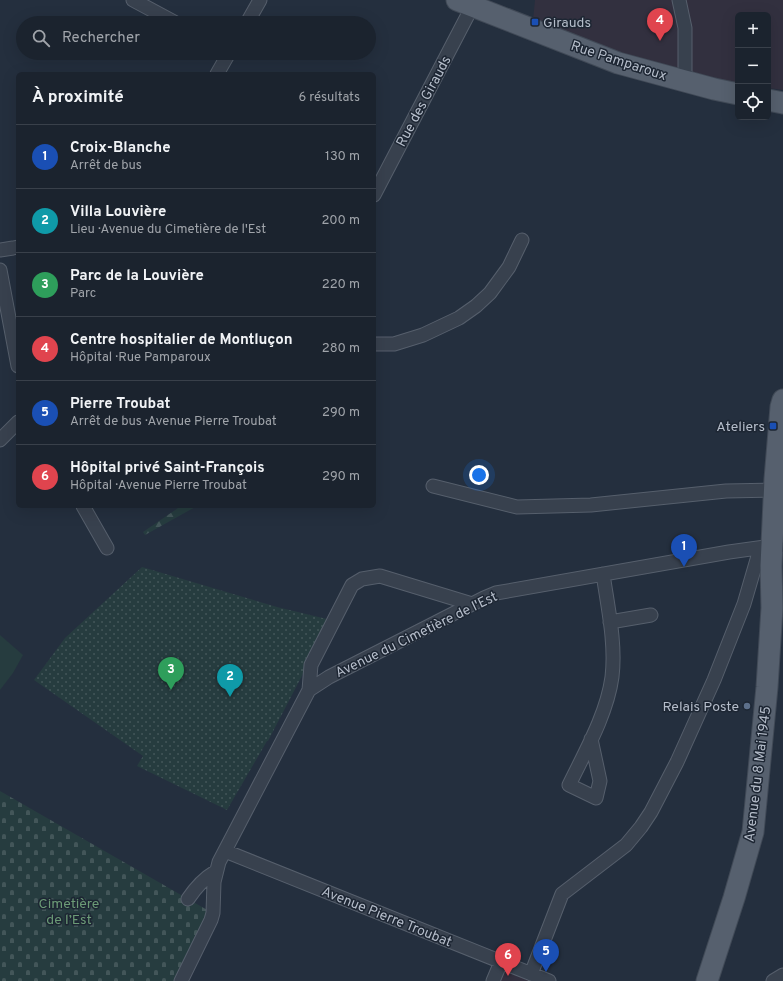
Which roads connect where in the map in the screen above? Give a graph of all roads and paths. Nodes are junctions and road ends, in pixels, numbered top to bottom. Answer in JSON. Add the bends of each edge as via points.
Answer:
{"nodes":[{"id":1,"x":133,"y":0,"type":"edge"},
{"id":2,"x":260,"y":0,"type":"edge"},
{"id":3,"x":679,"y":0,"type":"edge"},
{"id":4,"x":462,"y":2,"type":"edge"},
{"id":5,"x":163,"y":16,"type":"edge"},
{"id":6,"x":251,"y":16,"type":"edge"},
{"id":7,"x":225,"y":60,"type":"edge"},
{"id":8,"x":218,"y":72,"type":"edge"},
{"id":9,"x":685,"y":81,"type":"junction"},
{"id":10,"x":735,"y":93,"type":"edge"},
{"id":11,"x":771,"y":101,"type":"edge"},
{"id":12,"x":783,"y":103,"type":"edge"},
{"id":13,"x":376,"y":191,"type":"edge"},
{"id":14,"x":522,"y":240,"type":"dead end"},
{"id":15,"x":16,"y":247,"type":"edge"},
{"id":16,"x":0,"y":250,"type":"edge"},
{"id":17,"x":0,"y":270,"type":"edge"},
{"id":18,"x":376,"y":344,"type":"edge"},
{"id":19,"x":16,"y":355,"type":"edge"},
{"id":20,"x":783,"y":400,"type":"edge"},
{"id":21,"x":16,"y":424,"type":"edge"},
{"id":22,"x":0,"y":440,"type":"edge"},
{"id":23,"x":783,"y":449,"type":"edge"},
{"id":24,"x":783,"y":469,"type":"edge"},
{"id":25,"x":433,"y":486,"type":"dead end"},
{"id":26,"x":780,"y":491,"type":"edge"},
{"id":27,"x":84,"y":508,"type":"edge"},
{"id":28,"x":783,"y":525,"type":"edge"},
{"id":29,"x":776,"y":546,"type":"edge"},
{"id":30,"x":107,"y":548,"type":"dead end"},
{"id":31,"x":603,"y":574,"type":"junction"},
{"id":32,"x":472,"y":604,"type":"junction"},
{"id":33,"x":651,"y":615,"type":"dead end"},
{"id":34,"x":610,"y":622,"type":"junction"},
{"id":35,"x":309,"y":690,"type":"junction"},
{"id":36,"x":591,"y":739,"type":"dead end"},
{"id":37,"x":225,"y":851,"type":"junction"},
{"id":38,"x":215,"y":872,"type":"junction"},
{"id":39,"x":188,"y":899,"type":"dead end"},
{"id":40,"x":501,"y":962,"type":"junction"},
{"id":41,"x":531,"y":974,"type":"junction"},
{"id":42,"x":783,"y":975,"type":"edge"},
{"id":43,"x":181,"y":981,"type":"edge"},
{"id":44,"x":493,"y":981,"type":"edge"},
{"id":45,"x":549,"y":981,"type":"edge"},
{"id":46,"x":707,"y":981,"type":"edge"},
{"id":47,"x":773,"y":981,"type":"edge"}],
"edges":[{"from":1,"to":5,"type":"street"},
{"from":2,"to":6,"type":"street"},
{"from":3,"to":9,"type":"street","via":[[685,28]]},
{"from":4,"to":9,"type":"main road","name":"Rue Pamparoux","via":[[618,63]]},
{"from":4,"to":13,"type":"street","name":"Rue des Girauds"},
{"from":7,"to":8,"type":"street"},
{"from":9,"to":10,"type":"main road","name":"Rue Pamparoux"},
{"from":11,"to":12,"type":"main road"},
{"from":14,"to":18,"type":"street","via":[[509,267],[490,293],[476,306],[459,318],[423,335],[394,344]]},
{"from":15,"to":16,"type":"street"},
{"from":17,"to":19,"type":"street"},
{"from":20,"to":26,"type":"main road","name":"Avenue du 8 Mai 1945"},
{"from":21,"to":22,"type":"street"},
{"from":23,"to":24,"type":"main road"},
{"from":25,"to":26,"type":"street","via":[[517,507],[591,505],[726,491]]},
{"from":26,"to":29,"type":"main road","name":"Avenue du 8 Mai 1945"},
{"from":27,"to":30,"type":"street"},
{"from":28,"to":29,"type":"main road","name":"Avenue du 8 Mai 1945"},
{"from":29,"to":31,"type":"street","name":"Avenue du Cimetière de l'Est"},
{"from":29,"to":41,"type":"street","via":[[744,604],[678,762],[651,812],[626,845],[562,894]]},
{"from":29,"to":46,"type":"main road","name":"Avenue du 8 Mai 1945","via":[[767,687],[753,832]]},
{"from":31,"to":32,"type":"street","name":"Avenue du Cimetière de l'Est","via":[[496,593]]},
{"from":31,"to":34,"type":"street"},
{"from":32,"to":35,"type":"street","name":"Avenue du Cimetière de l'Est","via":[[329,677]]},
{"from":32,"to":35,"type":"street","via":[[380,576],[362,578],[352,585],[311,665]]},
{"from":33,"to":34,"type":"street"},
{"from":34,"to":36,"type":"street","via":[[612,678]]},
{"from":35,"to":37,"type":"street","name":"Avenue du Cimetière de l'Est"},
{"from":37,"to":38,"type":"street","name":"Avenue du Cimetière de l'Est"},
{"from":37,"to":40,"type":"street","name":"Avenue Pierre Troubat"},
{"from":38,"to":39,"type":"street","via":[[196,886]]},
{"from":38,"to":43,"type":"street","via":[[212,920]]},
{"from":40,"to":41,"type":"street","name":"Avenue Pierre Troubat"},
{"from":40,"to":44,"type":"street"},
{"from":41,"to":45,"type":"street","name":"Avenue Pierre Troubat"},
{"from":42,"to":47,"type":"street"}]}
